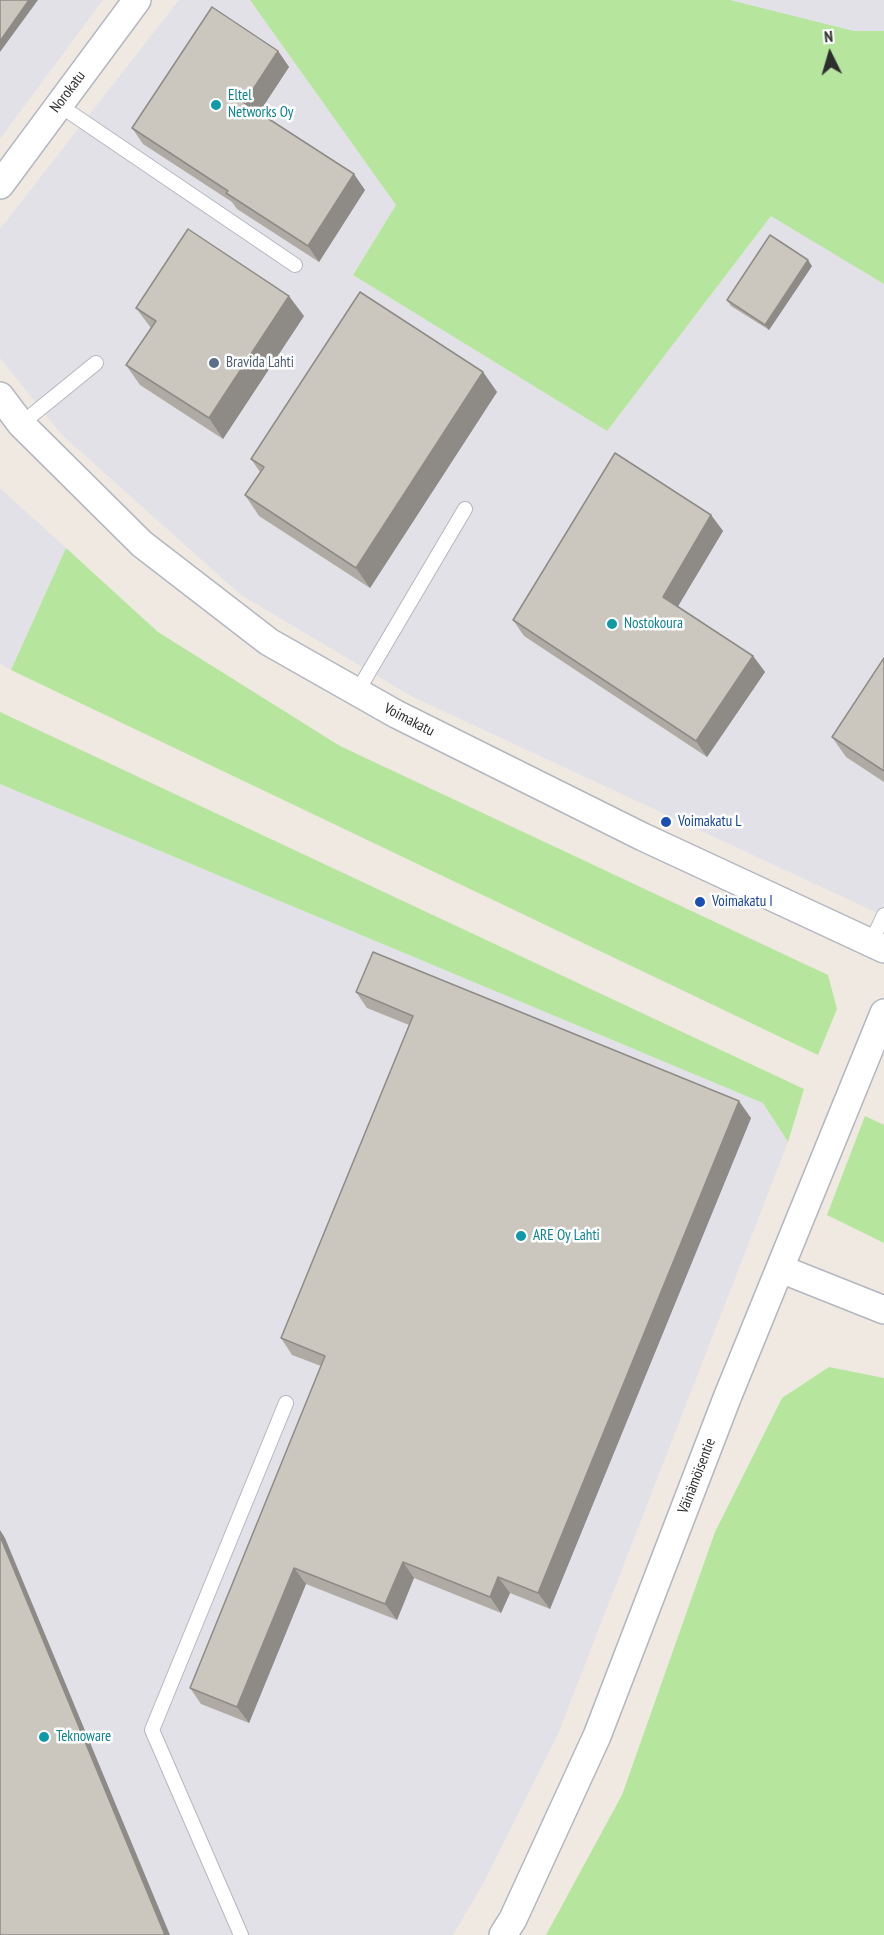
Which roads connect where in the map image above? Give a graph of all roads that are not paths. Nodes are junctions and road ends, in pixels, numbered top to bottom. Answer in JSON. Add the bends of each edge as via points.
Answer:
{"nodes":[{"id":1,"x":137,"y":0,"type":"edge"},
{"id":2,"x":59,"y":105,"type":"junction"},
{"id":3,"x":0,"y":184,"type":"edge"},
{"id":4,"x":295,"y":265,"type":"dead end"},
{"id":5,"x":96,"y":363,"type":"dead end"},
{"id":6,"x":0,"y":396,"type":"edge"},
{"id":7,"x":21,"y":424,"type":"junction"},
{"id":8,"x":465,"y":509,"type":"dead end"},
{"id":9,"x":357,"y":692,"type":"junction"},
{"id":10,"x":884,"y":915,"type":"edge"},
{"id":11,"x":877,"y":946,"type":"edge"},
{"id":12,"x":882,"y":1018,"type":"edge"},
{"id":13,"x":781,"y":1269,"type":"junction"},
{"id":14,"x":884,"y":1310,"type":"edge"},
{"id":15,"x":286,"y":1403,"type":"dead end"},
{"id":16,"x":241,"y":1935,"type":"edge"},
{"id":17,"x":503,"y":1935,"type":"edge"}],
"edges":[{"from":1,"to":2,"type":"street","name":"Norokatu"},
{"from":2,"to":3,"type":"street","name":"Norokatu"},
{"from":2,"to":4,"type":"lane"},
{"from":5,"to":7,"type":"lane"},
{"from":6,"to":7,"type":"street","name":"Voimakatu"},
{"from":7,"to":9,"type":"street","name":"Voimakatu","via":[[141,544],[269,642]]},
{"from":8,"to":9,"type":"lane"},
{"from":9,"to":11,"type":"street","name":"Voimakatu","via":[[643,837]]},
{"from":10,"to":11,"type":"lane"},
{"from":12,"to":13,"type":"street","name":"Väinämöisentie"},
{"from":13,"to":14,"type":"street"},
{"from":13,"to":17,"type":"street","name":"Väinämöisentie","via":[[597,1736]]},
{"from":15,"to":16,"type":"lane","via":[[152,1730]]}]}
